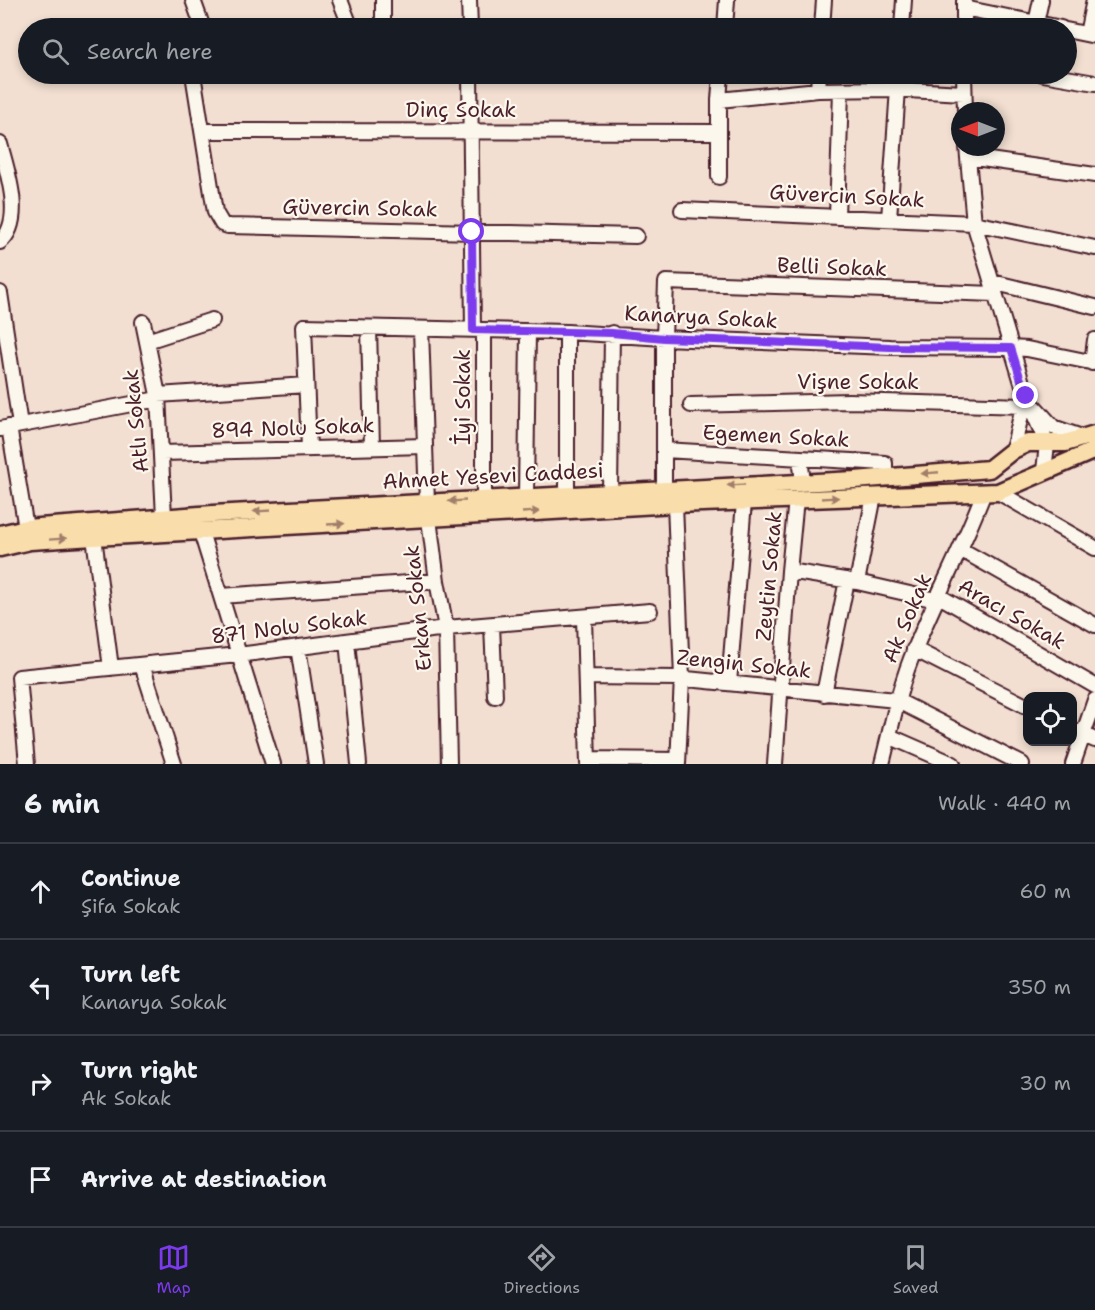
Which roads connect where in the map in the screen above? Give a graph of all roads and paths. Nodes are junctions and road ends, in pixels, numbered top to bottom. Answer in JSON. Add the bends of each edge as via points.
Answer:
{"nodes":[{"id":1,"x":340,"y":0,"type":"edge"},
{"id":2,"x":383,"y":0,"type":"edge"},
{"id":3,"x":469,"y":0,"type":"edge"},
{"id":4,"x":727,"y":0,"type":"edge"},
{"id":5,"x":824,"y":0,"type":"edge"},
{"id":6,"x":904,"y":0,"type":"edge"},
{"id":7,"x":1041,"y":0,"type":"edge"},
{"id":8,"x":1094,"y":0,"type":"edge"},
{"id":9,"x":197,"y":1,"type":"edge"},
{"id":10,"x":964,"y":4,"type":"edge"},
{"id":11,"x":201,"y":18,"type":"edge"},
{"id":12,"x":347,"y":18,"type":"edge"},
{"id":13,"x":383,"y":18,"type":"edge"},
{"id":14,"x":470,"y":18,"type":"edge"},
{"id":15,"x":726,"y":18,"type":"edge"},
{"id":16,"x":823,"y":18,"type":"edge"},
{"id":17,"x":903,"y":18,"type":"edge"},
{"id":18,"x":1017,"y":18,"type":"edge"},
{"id":19,"x":1037,"y":18,"type":"edge"},
{"id":20,"x":1091,"y":35,"type":"edge"},
{"id":21,"x":1077,"y":80,"type":"edge"},
{"id":22,"x":1095,"y":83,"type":"edge"},
{"id":23,"x":195,"y":84,"type":"edge"},
{"id":24,"x":470,"y":84,"type":"edge"},
{"id":25,"x":720,"y":84,"type":"edge"},
{"id":26,"x":818,"y":84,"type":"edge"},
{"id":27,"x":898,"y":84,"type":"edge"},
{"id":28,"x":964,"y":84,"type":"edge"},
{"id":29,"x":818,"y":90,"type":"junction"},
{"id":30,"x":841,"y":90,"type":"junction"},
{"id":31,"x":898,"y":90,"type":"junction"},
{"id":32,"x":964,"y":93,"type":"junction"},
{"id":33,"x":719,"y":100,"type":"junction"},
{"id":34,"x":964,"y":102,"type":"edge"},
{"id":35,"x":202,"y":131,"type":"junction"},
{"id":36,"x":471,"y":131,"type":"junction"},
{"id":37,"x":719,"y":132,"type":"junction"},
{"id":38,"x":0,"y":144,"type":"edge"},
{"id":39,"x":968,"y":156,"type":"edge"},
{"id":40,"x":990,"y":156,"type":"edge"},
{"id":41,"x":1095,"y":175,"type":"edge"},
{"id":42,"x":719,"y":177,"type":"dead end"},
{"id":43,"x":682,"y":210,"type":"dead end"},
{"id":44,"x":837,"y":217,"type":"junction"},
{"id":45,"x":889,"y":219,"type":"junction"},
{"id":46,"x":974,"y":224,"type":"junction"},
{"id":47,"x":472,"y":232,"type":"junction"},
{"id":48,"x":636,"y":236,"type":"dead end"},
{"id":49,"x":0,"y":242,"type":"edge"},
{"id":50,"x":1095,"y":248,"type":"edge"},
{"id":51,"x":993,"y":288,"type":"junction"},
{"id":52,"x":0,"y":293,"type":"edge"},
{"id":53,"x":1095,"y":306,"type":"edge"},
{"id":54,"x":212,"y":320,"type":"dead end"},
{"id":55,"x":143,"y":322,"type":"dead end"},
{"id":56,"x":369,"y":328,"type":"junction"},
{"id":57,"x":3,"y":329,"type":"edge"},
{"id":58,"x":421,"y":329,"type":"junction"},
{"id":59,"x":479,"y":330,"type":"junction"},
{"id":60,"x":528,"y":331,"type":"junction"},
{"id":61,"x":567,"y":332,"type":"junction"},
{"id":62,"x":612,"y":333,"type":"junction"},
{"id":63,"x":664,"y":338,"type":"junction"},
{"id":64,"x":1095,"y":340,"type":"edge"},
{"id":65,"x":147,"y":341,"type":"junction"},
{"id":66,"x":1011,"y":348,"type":"junction"},
{"id":67,"x":1094,"y":363,"type":"edge"},
{"id":68,"x":306,"y":385,"type":"junction"},
{"id":69,"x":158,"y":397,"type":"junction"},
{"id":70,"x":1025,"y":401,"type":"junction"},
{"id":71,"x":691,"y":405,"type":"dead end"},
{"id":72,"x":10,"y":427,"type":"edge"},
{"id":73,"x":1092,"y":440,"type":"edge"},
{"id":74,"x":1047,"y":444,"type":"junction"},
{"id":75,"x":425,"y":446,"type":"junction"},
{"id":76,"x":372,"y":447,"type":"junction"},
{"id":77,"x":309,"y":449,"type":"junction"},
{"id":78,"x":664,"y":450,"type":"junction"},
{"id":79,"x":1013,"y":450,"type":"junction"},
{"id":80,"x":162,"y":453,"type":"junction"},
{"id":81,"x":800,"y":458,"type":"junction"},
{"id":82,"x":989,"y":469,"type":"junction"},
{"id":83,"x":885,"y":470,"type":"junction"},
{"id":84,"x":1044,"y":471,"type":"junction"},
{"id":85,"x":803,"y":482,"type":"junction"},
{"id":86,"x":664,"y":490,"type":"junction"},
{"id":87,"x":610,"y":492,"type":"junction"},
{"id":88,"x":991,"y":492,"type":"junction"},
{"id":89,"x":567,"y":495,"type":"junction"},
{"id":90,"x":874,"y":496,"type":"junction"},
{"id":91,"x":526,"y":497,"type":"junction"},
{"id":92,"x":484,"y":500,"type":"junction"},
{"id":93,"x":796,"y":500,"type":"junction"},
{"id":94,"x":744,"y":502,"type":"junction"},
{"id":95,"x":675,"y":504,"type":"junction"},
{"id":96,"x":428,"y":511,"type":"junction"},
{"id":97,"x":164,"y":517,"type":"junction"},
{"id":98,"x":26,"y":528,"type":"junction"},
{"id":99,"x":201,"y":532,"type":"junction"},
{"id":100,"x":0,"y":534,"type":"edge"},
{"id":101,"x":94,"y":537,"type":"junction"},
{"id":102,"x":0,"y":548,"type":"edge"},
{"id":103,"x":1095,"y":548,"type":"edge"},
{"id":104,"x":960,"y":549,"type":"junction"},
{"id":105,"x":789,"y":571,"type":"junction"},
{"id":106,"x":437,"y":581,"type":"junction"},
{"id":107,"x":852,"y":581,"type":"junction"},
{"id":108,"x":221,"y":596,"type":"junction"},
{"id":109,"x":937,"y":598,"type":"junction"},
{"id":110,"x":650,"y":611,"type":"dead end"},
{"id":111,"x":584,"y":617,"type":"junction"},
{"id":112,"x":492,"y":625,"type":"junction"},
{"id":113,"x":1095,"y":625,"type":"edge"},
{"id":114,"x":446,"y":628,"type":"junction"},
{"id":115,"x":347,"y":641,"type":"junction"},
{"id":116,"x":298,"y":647,"type":"junction"},
{"id":117,"x":914,"y":650,"type":"junction"},
{"id":118,"x":238,"y":655,"type":"junction"},
{"id":119,"x":142,"y":665,"type":"junction"},
{"id":120,"x":111,"y":668,"type":"junction"},
{"id":121,"x":586,"y":677,"type":"junction"},
{"id":122,"x":682,"y":678,"type":"junction"},
{"id":123,"x":729,"y":682,"type":"junction"},
{"id":124,"x":1095,"y":686,"type":"edge"},
{"id":125,"x":780,"y":689,"type":"junction"},
{"id":126,"x":824,"y":694,"type":"junction"},
{"id":127,"x":495,"y":696,"type":"dead end"},
{"id":128,"x":896,"y":700,"type":"junction"},
{"id":129,"x":1095,"y":700,"type":"edge"},
{"id":130,"x":1023,"y":704,"type":"edge"},
{"id":131,"x":889,"y":736,"type":"junction"},
{"id":132,"x":1084,"y":736,"type":"edge"},
{"id":133,"x":588,"y":762,"type":"edge"},
{"id":134,"x":678,"y":762,"type":"edge"},
{"id":135,"x":27,"y":764,"type":"edge"},
{"id":136,"x":169,"y":764,"type":"edge"},
{"id":137,"x":273,"y":764,"type":"edge"},
{"id":138,"x":316,"y":764,"type":"edge"},
{"id":139,"x":359,"y":764,"type":"edge"},
{"id":140,"x":449,"y":764,"type":"edge"},
{"id":141,"x":775,"y":764,"type":"edge"},
{"id":142,"x":882,"y":764,"type":"edge"},
{"id":143,"x":953,"y":764,"type":"edge"},
{"id":144,"x":1022,"y":764,"type":"edge"},
{"id":145,"x":1074,"y":764,"type":"edge"}],
"edges":[{"from":1,"to":12,"type":"street"},
{"from":2,"to":13,"type":"street"},
{"from":3,"to":14,"type":"street"},
{"from":4,"to":15,"type":"street"},
{"from":5,"to":16,"type":"street"},
{"from":6,"to":17,"type":"street"},
{"from":7,"to":19,"type":"street"},
{"from":8,"to":20,"type":"street"},
{"from":9,"to":11,"type":"street"},
{"from":10,"to":18,"type":"street"},
{"from":21,"to":22,"type":"street"},
{"from":23,"to":35,"type":"street"},
{"from":24,"to":36,"type":"street","name":"İyi Sokak"},
{"from":25,"to":33,"type":"street"},
{"from":26,"to":29,"type":"street"},
{"from":27,"to":31,"type":"street"},
{"from":28,"to":32,"type":"street"},
{"from":29,"to":30,"type":"street"},
{"from":29,"to":33,"type":"street"},
{"from":30,"to":31,"type":"street"},
{"from":30,"to":44,"type":"street"},
{"from":31,"to":32,"type":"street"},
{"from":31,"to":45,"type":"street"},
{"from":32,"to":34,"type":"street"},
{"from":33,"to":37,"type":"street"},
{"from":35,"to":36,"type":"street","name":"Dinç Sokak"},
{"from":35,"to":47,"type":"street","name":"Güvercin Sokak","via":[[215,212],[222,224]]},
{"from":36,"to":37,"type":"street","name":"Dinç Sokak"},
{"from":36,"to":47,"type":"street","name":"İyi Sokak"},
{"from":37,"to":42,"type":"street"},
{"from":38,"to":49,"type":"street","via":[[10,184],[13,219],[8,235]]},
{"from":39,"to":46,"type":"street"},
{"from":40,"to":41,"type":"street"},
{"from":43,"to":44,"type":"street","name":"Güvercin Sokak"},
{"from":44,"to":45,"type":"street","name":"Güvercin Sokak"},
{"from":45,"to":46,"type":"street","name":"Güvercin Sokak"},
{"from":46,"to":50,"type":"street","name":"Güvercin Sokak"},
{"from":46,"to":51,"type":"street"},
{"from":47,"to":48,"type":"street","name":"Güvercin Sokak"},
{"from":47,"to":59,"type":"street","name":"İyi Sokak"},
{"from":51,"to":53,"type":"street","name":"Belli Sokak"},
{"from":51,"to":63,"type":"street","name":"Belli Sokak","via":[[666,282]]},
{"from":51,"to":66,"type":"street"},
{"from":52,"to":57,"type":"street"},
{"from":54,"to":65,"type":"street"},
{"from":55,"to":65,"type":"street","name":"Atlı Sokak"},
{"from":56,"to":58,"type":"street","name":"Kanarya Sokak"},
{"from":56,"to":68,"type":"street","name":"Kanarya Sokak","via":[[304,326]]},
{"from":56,"to":76,"type":"street"},
{"from":57,"to":72,"type":"street"},
{"from":58,"to":59,"type":"street","name":"Kanarya Sokak"},
{"from":58,"to":75,"type":"street","name":"Erkan Sokak"},
{"from":59,"to":60,"type":"street","name":"Kanarya Sokak"},
{"from":59,"to":92,"type":"street","name":"İyi Sokak"},
{"from":60,"to":61,"type":"street","name":"Kanarya Sokak"},
{"from":60,"to":91,"type":"street"},
{"from":61,"to":62,"type":"street","name":"Kanarya Sokak"},
{"from":61,"to":89,"type":"street"},
{"from":62,"to":63,"type":"street","name":"Kanarya Sokak"},
{"from":62,"to":87,"type":"street"},
{"from":63,"to":66,"type":"street","name":"Kanarya Sokak"},
{"from":63,"to":78,"type":"street"},
{"from":64,"to":67,"type":"street"},
{"from":65,"to":69,"type":"street","name":"Atlı Sokak"},
{"from":66,"to":67,"type":"street","name":"Kanarya Sokak"},
{"from":66,"to":70,"type":"street"},
{"from":68,"to":69,"type":"street"},
{"from":68,"to":77,"type":"street"},
{"from":69,"to":72,"type":"street"},
{"from":69,"to":80,"type":"street","name":"Atlı Sokak"},
{"from":70,"to":71,"type":"street","name":"Vişne Sokak"},
{"from":70,"to":73,"type":"street","via":[[1053,428]]},
{"from":70,"to":74,"type":"street"},
{"from":70,"to":79,"type":"street"},
{"from":72,"to":98,"type":"street"},
{"from":73,"to":74,"type":"main road"},
{"from":73,"to":84,"type":"main road"},
{"from":74,"to":79,"type":"main road","via":[[1028,443]]},
{"from":74,"to":84,"type":"street"},
{"from":75,"to":76,"type":"street","name":"894 Nolu Sokak"},
{"from":75,"to":96,"type":"street","name":"Erkan Sokak"},
{"from":76,"to":77,"type":"street","name":"894 Nolu Sokak"},
{"from":77,"to":80,"type":"street","name":"894 Nolu Sokak"},
{"from":78,"to":81,"type":"street","name":"Egemen Sokak"},
{"from":78,"to":86,"type":"street"},
{"from":79,"to":82,"type":"main road"},
{"from":80,"to":97,"type":"street","name":"Atlı Sokak"},
{"from":81,"to":83,"type":"street","name":"Egemen Sokak"},
{"from":81,"to":85,"type":"street"},
{"from":82,"to":83,"type":"main road","name":"Ahmet Yesevi Caddesi","one_way":true},
{"from":82,"to":88,"type":"main road"},
{"from":83,"to":85,"type":"main road","name":"Ahmet Yesevi Caddesi"},
{"from":84,"to":88,"type":"main road"},
{"from":85,"to":86,"type":"main road","name":"Ahmet Yesevi Caddesi","one_way":true},
{"from":86,"to":87,"type":"main road","name":"Ahmet Yesevi Caddesi"},
{"from":87,"to":89,"type":"main road","name":"Ahmet Yesevi Caddesi"},
{"from":88,"to":90,"type":"main road","name":"Ahmet Yesevi Caddesi"},
{"from":88,"to":103,"type":"street"},
{"from":88,"to":104,"type":"street","name":"Ak Sokak"},
{"from":89,"to":91,"type":"main road","name":"Ahmet Yesevi Caddesi"},
{"from":93,"to":90,"type":"main road","name":"Ahmet Yesevi Caddesi","one_way":true},
{"from":90,"to":107,"type":"street"},
{"from":91,"to":92,"type":"main road","name":"Ahmet Yesevi Caddesi"},
{"from":92,"to":96,"type":"main road","name":"Ahmet Yesevi Caddesi","one_way":true},
{"from":93,"to":94,"type":"main road","name":"Ahmet Yesevi Caddesi"},
{"from":93,"to":105,"type":"street","name":"Zeytin Sokak"},
{"from":94,"to":95,"type":"main road","name":"Ahmet Yesevi Caddesi"},
{"from":94,"to":123,"type":"street"},
{"from":96,"to":95,"type":"main road","name":"Ahmet Yesevi Caddesi","one_way":true},
{"from":95,"to":122,"type":"street"},
{"from":96,"to":97,"type":"main road","name":"Ahmet Yesevi Caddesi","one_way":true},
{"from":99,"to":96,"type":"main road","name":"Ahmet Yesevi Caddesi","one_way":true},
{"from":96,"to":106,"type":"street","name":"Erkan Sokak"},
{"from":97,"to":98,"type":"main road","name":"Ahmet Yesevi Caddesi"},
{"from":98,"to":100,"type":"main road","name":"Ahmet Yesevi Caddesi"},
{"from":99,"to":101,"type":"main road","name":"Ahmet Yesevi Caddesi"},
{"from":99,"to":108,"type":"street"},
{"from":102,"to":101,"type":"main road","name":"Ahmet Yesevi Caddesi","one_way":true,"via":[[30,541]]},
{"from":101,"to":120,"type":"street"},
{"from":104,"to":109,"type":"street","name":"Ak Sokak"},
{"from":104,"to":113,"type":"street"},
{"from":105,"to":107,"type":"street","name":"Aracı Sokak"},
{"from":105,"to":125,"type":"street","name":"Zeytin Sokak"},
{"from":106,"to":108,"type":"street"},
{"from":106,"to":114,"type":"street","name":"Erkan Sokak"},
{"from":107,"to":109,"type":"street","name":"Aracı Sokak"},
{"from":107,"to":126,"type":"street"},
{"from":108,"to":118,"type":"street"},
{"from":109,"to":117,"type":"street","name":"Ak Sokak"},
{"from":109,"to":124,"type":"street","name":"Aracı Sokak"},
{"from":110,"to":111,"type":"street","name":"871 Nolu Sokak"},
{"from":111,"to":112,"type":"street","name":"871 Nolu Sokak"},
{"from":111,"to":121,"type":"street"},
{"from":112,"to":114,"type":"street","name":"871 Nolu Sokak"},
{"from":112,"to":127,"type":"street"},
{"from":114,"to":115,"type":"street","name":"871 Nolu Sokak"},
{"from":114,"to":140,"type":"street","name":"Erkan Sokak"},
{"from":115,"to":116,"type":"street","name":"871 Nolu Sokak"},
{"from":115,"to":139,"type":"street"},
{"from":116,"to":118,"type":"street","name":"871 Nolu Sokak"},
{"from":116,"to":138,"type":"street"},
{"from":117,"to":128,"type":"street","name":"Ak Sokak"},
{"from":117,"to":130,"type":"street"},
{"from":118,"to":119,"type":"street","name":"871 Nolu Sokak"},
{"from":118,"to":137,"type":"street"},
{"from":119,"to":120,"type":"street","name":"871 Nolu Sokak"},
{"from":119,"to":136,"type":"street"},
{"from":120,"to":135,"type":"street","name":"871 Nolu Sokak","via":[[19,677]]},
{"from":121,"to":122,"type":"street","name":"Zengin Sokak"},
{"from":121,"to":133,"type":"street"},
{"from":122,"to":123,"type":"street","name":"Zengin Sokak"},
{"from":122,"to":134,"type":"street"},
{"from":123,"to":125,"type":"street","name":"Zengin Sokak"},
{"from":125,"to":126,"type":"street","name":"Zengin Sokak"},
{"from":125,"to":141,"type":"street","name":"Zeytin Sokak"},
{"from":126,"to":128,"type":"street","name":"Zengin Sokak"},
{"from":128,"to":131,"type":"street","name":"Ak Sokak"},
{"from":128,"to":144,"type":"street"},
{"from":129,"to":132,"type":"street"},
{"from":131,"to":142,"type":"street","name":"Ak Sokak"},
{"from":131,"to":143,"type":"street"},
{"from":132,"to":145,"type":"street"},
{"from":133,"to":134,"type":"street"}]}
